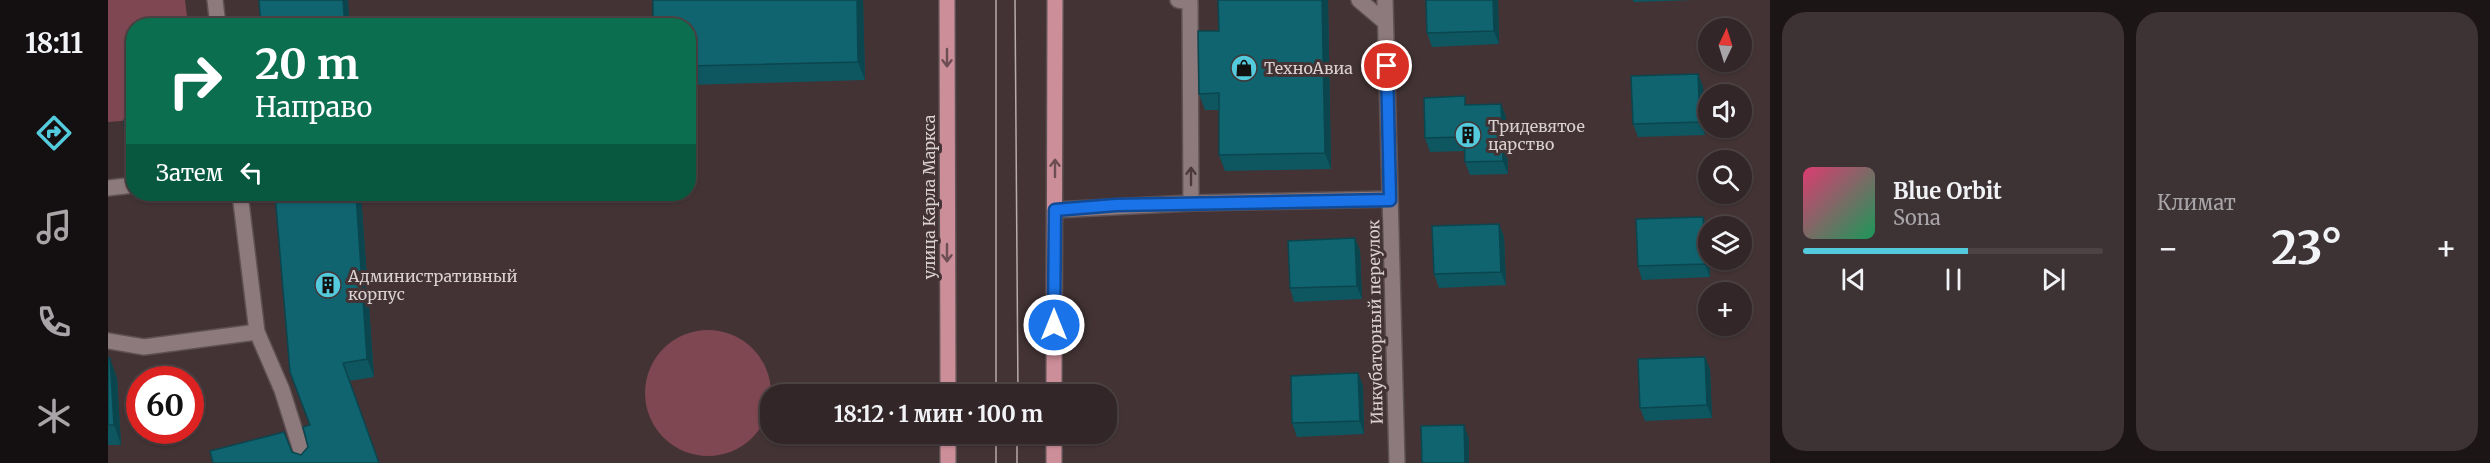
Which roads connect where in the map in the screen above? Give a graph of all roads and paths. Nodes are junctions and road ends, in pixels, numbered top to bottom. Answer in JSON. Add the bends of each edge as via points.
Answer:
{"nodes":[{"id":1,"x":215,"y":0,"type":"edge"},
{"id":2,"x":946,"y":0,"type":"edge"},
{"id":3,"x":1055,"y":0,"type":"edge"},
{"id":4,"x":1359,"y":0,"type":"edge"},
{"id":5,"x":1385,"y":0,"type":"edge"},
{"id":6,"x":1187,"y":1,"type":"edge"},
{"id":7,"x":217,"y":18,"type":"edge"},
{"id":8,"x":1385,"y":22,"type":"junction"},
{"id":9,"x":126,"y":186,"type":"edge"},
{"id":10,"x":108,"y":188,"type":"edge"},
{"id":11,"x":1390,"y":200,"type":"junction"},
{"id":12,"x":241,"y":201,"type":"edge"},
{"id":13,"x":1191,"y":203,"type":"junction"},
{"id":14,"x":1055,"y":210,"type":"junction"},
{"id":15,"x":257,"y":332,"type":"junction"},
{"id":16,"x":108,"y":341,"type":"edge"},
{"id":17,"x":948,"y":384,"type":"edge"},
{"id":18,"x":1054,"y":384,"type":"edge"},
{"id":19,"x":948,"y":444,"type":"edge"},
{"id":20,"x":1054,"y":444,"type":"edge"},
{"id":21,"x":305,"y":463,"type":"edge"},
{"id":22,"x":948,"y":463,"type":"edge"},
{"id":23,"x":1054,"y":463,"type":"edge"},
{"id":24,"x":1397,"y":463,"type":"edge"}],
"edges":[{"from":1,"to":7,"type":"street"},
{"from":2,"to":17,"type":"main road","name":"улица Карла Маркса","one_way":true},
{"from":14,"to":3,"type":"main road","one_way":true},
{"from":4,"to":8,"type":"street"},
{"from":5,"to":8,"type":"street","name":"Инкубаторный переулок"},
{"from":13,"to":6,"type":"street","one_way":true},
{"from":8,"to":11,"type":"street","name":"Инкубаторный переулок"},
{"from":9,"to":10,"type":"street"},
{"from":11,"to":13,"type":"street"},
{"from":11,"to":24,"type":"street","name":"Инкубаторный переулок"},
{"from":12,"to":15,"type":"street"},
{"from":13,"to":14,"type":"street"},
{"from":14,"to":18,"type":"main road"},
{"from":15,"to":16,"type":"street","via":[[144,347]]},
{"from":15,"to":21,"type":"street","via":[[282,390]]},
{"from":19,"to":22,"type":"main road"},
{"from":20,"to":23,"type":"main road"}]}
